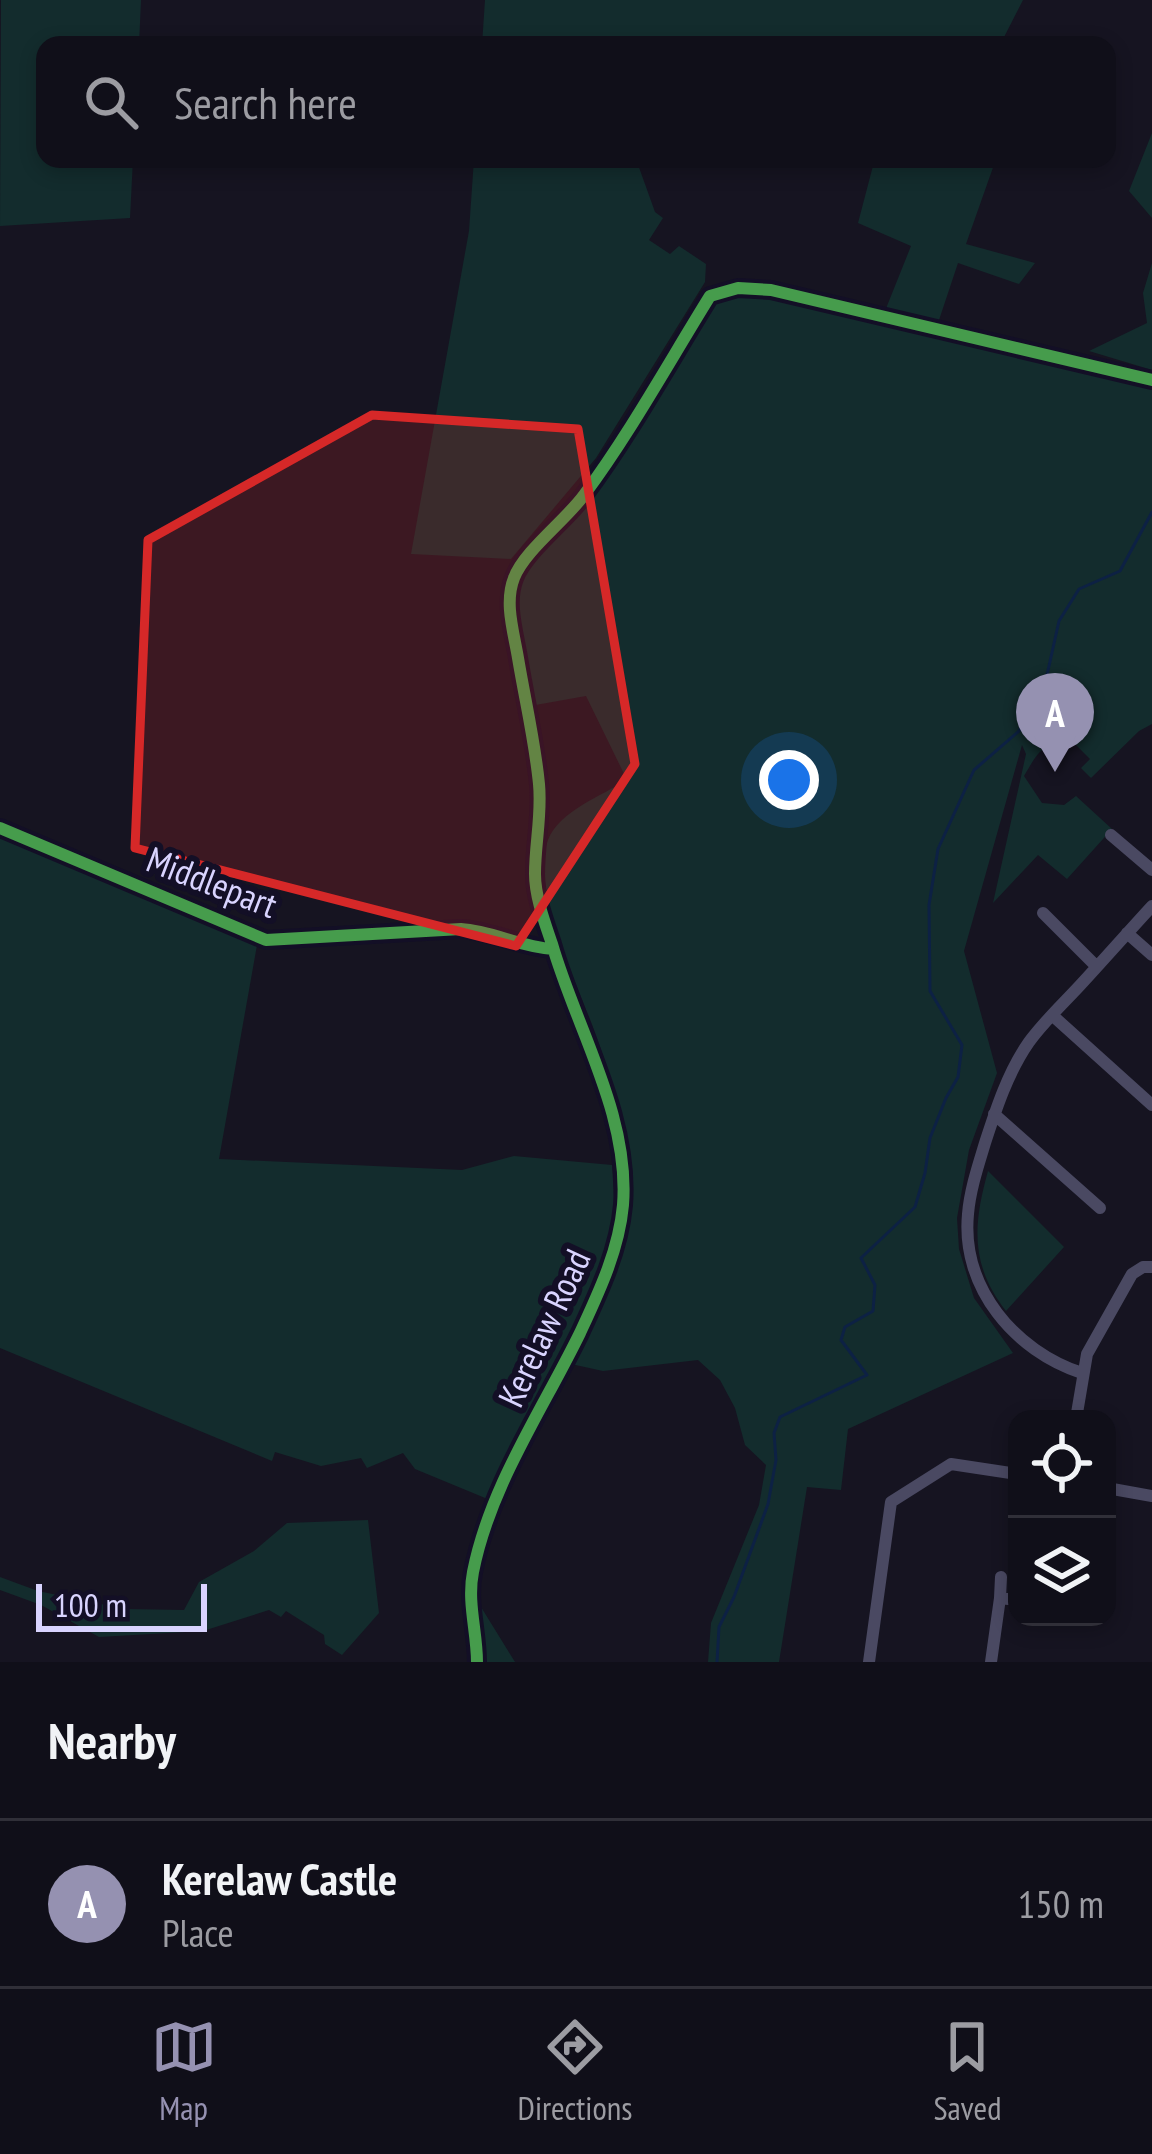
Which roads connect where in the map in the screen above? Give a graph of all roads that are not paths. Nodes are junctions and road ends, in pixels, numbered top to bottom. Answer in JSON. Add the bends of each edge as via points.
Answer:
{"nodes":[{"id":1,"x":1152,"y":380,"type":"edge"},
{"id":2,"x":0,"y":828,"type":"edge"},
{"id":3,"x":1112,"y":836,"type":"dead end"},
{"id":4,"x":1152,"y":870,"type":"edge"},
{"id":5,"x":1152,"y":906,"type":"edge"},
{"id":6,"x":1043,"y":914,"type":"dead end"},
{"id":7,"x":1127,"y":933,"type":"junction"},
{"id":8,"x":553,"y":949,"type":"junction"},
{"id":9,"x":1152,"y":956,"type":"edge"},
{"id":10,"x":1096,"y":966,"type":"junction"},
{"id":11,"x":1052,"y":1015,"type":"junction"},
{"id":12,"x":1152,"y":1105,"type":"edge"},
{"id":13,"x":994,"y":1114,"type":"junction"},
{"id":14,"x":1100,"y":1208,"type":"dead end"},
{"id":15,"x":1152,"y":1267,"type":"edge"},
{"id":16,"x":1082,"y":1372,"type":"junction"},
{"id":17,"x":1077,"y":1410,"type":"edge"},
{"id":18,"x":1008,"y":1473,"type":"edge"},
{"id":19,"x":1116,"y":1490,"type":"edge"},
{"id":20,"x":1152,"y":1496,"type":"edge"},
{"id":21,"x":1001,"y":1577,"type":"dead end"},
{"id":22,"x":1000,"y":1598,"type":"junction"},
{"id":23,"x":1008,"y":1599,"type":"edge"},
{"id":24,"x":477,"y":1662,"type":"edge"},
{"id":25,"x":869,"y":1662,"type":"edge"},
{"id":26,"x":991,"y":1662,"type":"edge"}],
"edges":[{"from":1,"to":8,"type":"street","name":"Kerelaw Road","via":[[771,290],[710,296],[583,497],[514,577],[510,608],[539,783],[535,875]]},
{"from":2,"to":8,"type":"street","name":"Middlepart","via":[[266,940],[461,929]]},
{"from":3,"to":4,"type":"street"},
{"from":5,"to":7,"type":"street"},
{"from":6,"to":10,"type":"street"},
{"from":7,"to":9,"type":"street"},
{"from":7,"to":10,"type":"street"},
{"from":8,"to":24,"type":"street","name":"Kerelaw Road","via":[[619,1140],[624,1200],[603,1281],[484,1532],[470,1597]]},
{"from":10,"to":11,"type":"street"},
{"from":11,"to":12,"type":"street"},
{"from":11,"to":13,"type":"street","via":[[1023,1050]]},
{"from":13,"to":14,"type":"street"},
{"from":13,"to":16,"type":"street","via":[[968,1216],[977,1280],[1010,1330],[1058,1365]]},
{"from":15,"to":16,"type":"street","via":[[1132,1274]]},
{"from":16,"to":17,"type":"street"},
{"from":18,"to":25,"type":"street","via":[[951,1465],[892,1502]]},
{"from":19,"to":20,"type":"street"},
{"from":21,"to":22,"type":"street"},
{"from":22,"to":23,"type":"street"},
{"from":22,"to":26,"type":"street"}]}
